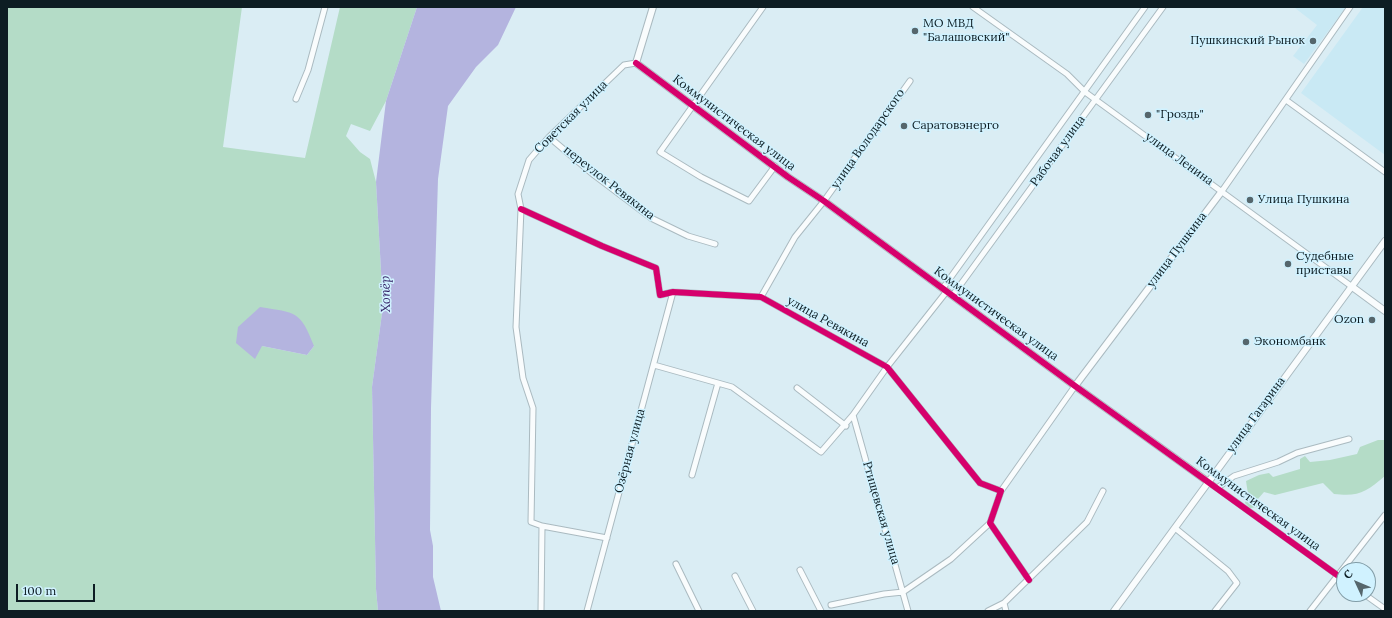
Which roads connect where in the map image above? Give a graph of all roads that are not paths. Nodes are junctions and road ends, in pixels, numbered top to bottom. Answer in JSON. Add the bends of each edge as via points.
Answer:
{"nodes":[{"id":1,"x":325,"y":7,"type":"edge"},
{"id":2,"x":653,"y":7,"type":"edge"},
{"id":3,"x":763,"y":7,"type":"edge"},
{"id":4,"x":974,"y":7,"type":"edge"},
{"id":5,"x":1145,"y":7,"type":"edge"},
{"id":6,"x":1163,"y":7,"type":"edge"},
{"id":7,"x":1350,"y":7,"type":"edge"},
{"id":8,"x":636,"y":63,"type":"junction"},
{"id":9,"x":910,"y":81,"type":"dead end"},
{"id":10,"x":1084,"y":92,"type":"junction"},
{"id":11,"x":296,"y":99,"type":"dead end"},
{"id":12,"x":1096,"y":100,"type":"junction"},
{"id":13,"x":1286,"y":100,"type":"junction"},
{"id":14,"x":692,"y":105,"type":"junction"},
{"id":15,"x":549,"y":137,"type":"junction"},
{"id":16,"x":775,"y":166,"type":"junction"},
{"id":17,"x":1385,"y":172,"type":"edge"},
{"id":18,"x":1222,"y":191,"type":"junction"},
{"id":19,"x":824,"y":201,"type":"junction"},
{"id":20,"x":521,"y":209,"type":"junction"},
{"id":21,"x":1385,"y":240,"type":"edge"},
{"id":22,"x":715,"y":244,"type":"dead end"},
{"id":23,"x":1351,"y":286,"type":"junction"},
{"id":24,"x":945,"y":289,"type":"junction"},
{"id":25,"x":673,"y":292,"type":"junction"},
{"id":26,"x":953,"y":295,"type":"junction"},
{"id":27,"x":761,"y":297,"type":"junction"},
{"id":28,"x":1385,"y":311,"type":"edge"},
{"id":29,"x":654,"y":365,"type":"junction"},
{"id":30,"x":887,"y":367,"type":"junction"},
{"id":31,"x":718,"y":383,"type":"junction"},
{"id":32,"x":1075,"y":386,"type":"junction"},
{"id":33,"x":797,"y":388,"type":"dead end"},
{"id":34,"x":853,"y":415,"type":"junction"},
{"id":35,"x":846,"y":426,"type":"junction"},
{"id":36,"x":1349,"y":439,"type":"dead end"},
{"id":37,"x":692,"y":475,"type":"dead end"},
{"id":38,"x":1207,"y":481,"type":"junction"},
{"id":39,"x":1217,"y":488,"type":"junction"},
{"id":40,"x":1001,"y":491,"type":"junction"},
{"id":41,"x":1104,"y":491,"type":"dead end"},
{"id":42,"x":1385,"y":514,"type":"edge"},
{"id":43,"x":990,"y":523,"type":"junction"},
{"id":44,"x":542,"y":526,"type":"junction"},
{"id":45,"x":1175,"y":528,"type":"junction"},
{"id":46,"x":607,"y":538,"type":"junction"},
{"id":47,"x":1349,"y":562,"type":"edge"},
{"id":48,"x":676,"y":564,"type":"dead end"},
{"id":49,"x":800,"y":570,"type":"dead end"},
{"id":50,"x":1336,"y":574,"type":"edge"},
{"id":51,"x":735,"y":576,"type":"dead end"},
{"id":52,"x":1030,"y":580,"type":"junction"},
{"id":53,"x":1336,"y":580,"type":"edge"},
{"id":54,"x":903,"y":592,"type":"junction"},
{"id":55,"x":1375,"y":602,"type":"edge"},
{"id":56,"x":1004,"y":603,"type":"junction"},
{"id":57,"x":831,"y":605,"type":"dead end"},
{"id":58,"x":1385,"y":609,"type":"edge"},
{"id":59,"x":541,"y":611,"type":"edge"},
{"id":60,"x":587,"y":611,"type":"edge"},
{"id":61,"x":699,"y":611,"type":"edge"},
{"id":62,"x":753,"y":611,"type":"edge"},
{"id":63,"x":821,"y":611,"type":"edge"},
{"id":64,"x":908,"y":611,"type":"edge"},
{"id":65,"x":988,"y":611,"type":"edge"},
{"id":66,"x":1006,"y":611,"type":"edge"},
{"id":67,"x":1114,"y":611,"type":"edge"},
{"id":68,"x":1215,"y":611,"type":"edge"},
{"id":69,"x":1310,"y":611,"type":"edge"}],
"edges":[{"from":1,"to":11,"type":"street","via":[[308,70]]},
{"from":2,"to":8,"type":"street"},
{"from":3,"to":14,"type":"street"},
{"from":4,"to":10,"type":"street","name":"улица Ленина","via":[[1067,74]]},
{"from":5,"to":10,"type":"street","name":"Рабочая улица"},
{"from":6,"to":12,"type":"street","name":"Рабочая улица"},
{"from":7,"to":13,"type":"street","name":"улица Пушкина"},
{"from":8,"to":14,"type":"street","name":"Коммунистическая улица"},
{"from":8,"to":15,"type":"street","name":"Советская улица","via":[[624,65]]},
{"from":9,"to":19,"type":"street","name":"улица Володарского"},
{"from":10,"to":12,"type":"street","name":"улица Ленина"},
{"from":10,"to":24,"type":"street","name":"Рабочая улица"},
{"from":12,"to":18,"type":"street","name":"улица Ленина"},
{"from":12,"to":26,"type":"street","name":"Рабочая улица"},
{"from":13,"to":17,"type":"street"},
{"from":13,"to":18,"type":"street","name":"улица Пушкина"},
{"from":14,"to":16,"type":"street","name":"Коммунистическая улица"},
{"from":14,"to":16,"type":"street","via":[[660,152],[701,177],[749,201]]},
{"from":15,"to":20,"type":"street","name":"Советская улица","via":[[529,160],[518,194]]},
{"from":15,"to":22,"type":"street","name":"переулок Ревякина","via":[[651,218],[688,236]]},
{"from":16,"to":19,"type":"street","name":"Коммунистическая улица"},
{"from":18,"to":23,"type":"street","name":"улица Ленина"},
{"from":18,"to":32,"type":"street","name":"улица Пушкина"},
{"from":19,"to":24,"type":"street","name":"Коммунистическая улица"},
{"from":19,"to":27,"type":"street","name":"улица Володарского","via":[[795,237]]},
{"from":20,"to":25,"type":"street","name":"улица Ревякина","via":[[656,268],[660,295]]},
{"from":20,"to":44,"type":"street","name":"Советская улица","via":[[516,326],[523,378],[533,408],[531,522]]},
{"from":21,"to":23,"type":"street","name":"улица Гагарина"},
{"from":23,"to":28,"type":"street","name":"улица Ленина"},
{"from":23,"to":38,"type":"street","name":"улица Гагарина"},
{"from":24,"to":26,"type":"street","name":"Коммунистическая улица"},
{"from":24,"to":30,"type":"street"},
{"from":25,"to":27,"type":"street","name":"улица Ревякина"},
{"from":25,"to":29,"type":"street","name":"Озёрная улица"},
{"from":26,"to":32,"type":"street","name":"Коммунистическая улица"},
{"from":27,"to":30,"type":"street","name":"улица Ревякина"},
{"from":29,"to":31,"type":"street"},
{"from":29,"to":46,"type":"street","name":"Озёрная улица"},
{"from":30,"to":34,"type":"street"},
{"from":30,"to":40,"type":"street","name":"улица Ревякина","via":[[980,483]]},
{"from":31,"to":35,"type":"street","via":[[732,387],[821,452]]},
{"from":31,"to":37,"type":"street"},
{"from":32,"to":38,"type":"street","name":"Коммунистическая улица"},
{"from":32,"to":40,"type":"street","name":"улица Пушкина"},
{"from":33,"to":35,"type":"street"},
{"from":34,"to":35,"type":"street"},
{"from":34,"to":54,"type":"street","name":"Ртищевская улица"},
{"from":36,"to":39,"type":"street","via":[[1297,453],[1234,476]]},
{"from":38,"to":39,"type":"street","name":"Коммунистическая улица"},
{"from":38,"to":45,"type":"street","name":"улица Гагарина"},
{"from":39,"to":50,"type":"street","name":"Коммунистическая улица"},
{"from":40,"to":43,"type":"street"},
{"from":41,"to":52,"type":"street","via":[[1087,522]]},
{"from":42,"to":47,"type":"street"},
{"from":43,"to":52,"type":"street"},
{"from":43,"to":54,"type":"street","via":[[951,559]]},
{"from":44,"to":46,"type":"street"},
{"from":44,"to":59,"type":"street"},
{"from":45,"to":67,"type":"street","name":"улица Гагарина"},
{"from":45,"to":68,"type":"street","via":[[1228,572],[1237,583]]},
{"from":46,"to":60,"type":"street","name":"Озёрная улица"},
{"from":48,"to":61,"type":"street"},
{"from":49,"to":63,"type":"street"},
{"from":51,"to":62,"type":"street"},
{"from":52,"to":56,"type":"street"},
{"from":53,"to":69,"type":"street"},
{"from":54,"to":57,"type":"street"},
{"from":54,"to":64,"type":"street","name":"Ртищевская улица"},
{"from":55,"to":58,"type":"street"},
{"from":56,"to":65,"type":"street"},
{"from":56,"to":66,"type":"street"}]}
